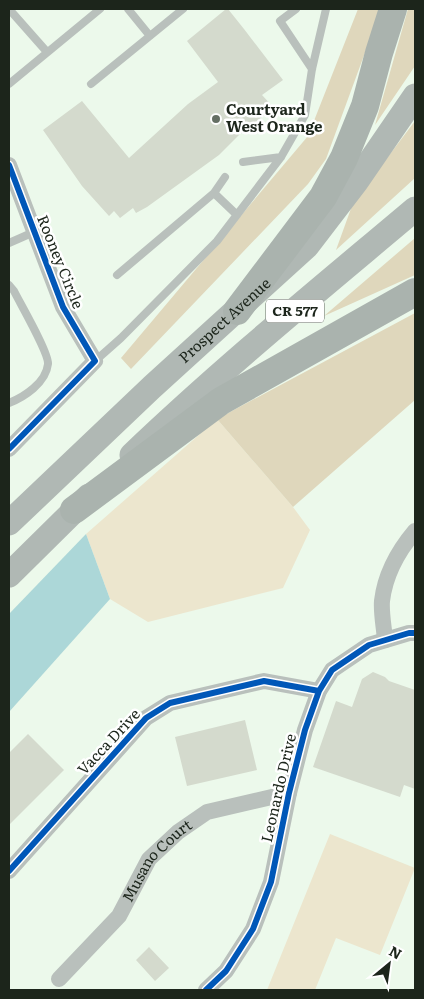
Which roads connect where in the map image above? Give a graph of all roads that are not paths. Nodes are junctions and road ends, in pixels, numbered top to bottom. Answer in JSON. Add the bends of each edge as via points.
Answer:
{"nodes":[{"id":1,"x":9,"y":9,"type":"edge"},
{"id":2,"x":100,"y":9,"type":"edge"},
{"id":3,"x":128,"y":9,"type":"edge"},
{"id":4,"x":183,"y":9,"type":"edge"},
{"id":5,"x":296,"y":9,"type":"edge"},
{"id":6,"x":326,"y":9,"type":"edge"},
{"id":7,"x":393,"y":9,"type":"edge"},
{"id":8,"x":150,"y":36,"type":"junction"},
{"id":9,"x":47,"y":52,"type":"junction"},
{"id":10,"x":312,"y":69,"type":"junction"},
{"id":11,"x":9,"y":84,"type":"edge"},
{"id":12,"x":91,"y":84,"type":"dead end"},
{"id":13,"x":415,"y":96,"type":"edge"},
{"id":14,"x":281,"y":157,"type":"junction"},
{"id":15,"x":243,"y":162,"type":"dead end"},
{"id":16,"x":9,"y":165,"type":"edge"},
{"id":17,"x":226,"y":178,"type":"dead end"},
{"id":18,"x":214,"y":193,"type":"junction"},
{"id":19,"x":415,"y":208,"type":"edge"},
{"id":20,"x":237,"y":215,"type":"junction"},
{"id":21,"x":34,"y":232,"type":"junction"},
{"id":22,"x":9,"y":243,"type":"edge"},
{"id":23,"x":117,"y":275,"type":"dead end"},
{"id":24,"x":9,"y":285,"type":"edge"},
{"id":25,"x":415,"y":292,"type":"edge"},
{"id":26,"x":237,"y":311,"type":"junction"},
{"id":27,"x":95,"y":361,"type":"junction"},
{"id":28,"x":9,"y":403,"type":"edge"},
{"id":29,"x":9,"y":449,"type":"edge"},
{"id":30,"x":74,"y":510,"type":"junction"},
{"id":31,"x":9,"y":523,"type":"edge"},
{"id":32,"x":415,"y":531,"type":"edge"},
{"id":33,"x":9,"y":575,"type":"edge"},
{"id":34,"x":415,"y":634,"type":"edge"},
{"id":35,"x":385,"y":640,"type":"junction"},
{"id":36,"x":319,"y":691,"type":"junction"},
{"id":37,"x":289,"y":793,"type":"junction"},
{"id":38,"x":9,"y":871,"type":"edge"},
{"id":39,"x":59,"y":979,"type":"dead end"},
{"id":40,"x":206,"y":990,"type":"edge"}],
"edges":[{"from":1,"to":9,"type":"lane"},
{"from":2,"to":9,"type":"lane"},
{"from":3,"to":8,"type":"lane"},
{"from":4,"to":8,"type":"lane"},
{"from":5,"to":10,"type":"lane","via":[[280,21]]},
{"from":6,"to":10,"type":"lane"},
{"from":7,"to":26,"type":"highway","via":[[365,106],[344,158],[323,197]]},
{"from":8,"to":12,"type":"lane"},
{"from":9,"to":11,"type":"lane"},
{"from":10,"to":14,"type":"lane","via":[[305,115]]},
{"from":13,"to":26,"type":"main road","name":"Prospect Avenue","number":"CR 577","via":[[307,246]]},
{"from":14,"to":15,"type":"lane"},
{"from":14,"to":20,"type":"lane"},
{"from":16,"to":21,"type":"street","name":"Rooney Circle"},
{"from":17,"to":18,"type":"lane"},
{"from":18,"to":20,"type":"lane"},
{"from":18,"to":23,"type":"lane"},
{"from":19,"to":30,"type":"main road","number":"CR 577","via":[[175,414]]},
{"from":20,"to":27,"type":"lane","via":[[217,241]]},
{"from":21,"to":22,"type":"lane"},
{"from":21,"to":27,"type":"street","name":"Rooney Circle","via":[[63,307]]},
{"from":24,"to":28,"type":"lane","via":[[49,363],[44,377],[22,398]]},
{"from":25,"to":30,"type":"highway","via":[[221,401]]},
{"from":26,"to":31,"type":"main road","name":"Prospect Avenue","number":"CR 577"},
{"from":27,"to":29,"type":"street"},
{"from":30,"to":33,"type":"main road","number":"CR 577"},
{"from":32,"to":35,"type":"street","via":[[398,555],[388,580],[382,602]]},
{"from":34,"to":35,"type":"street","name":"Leonardo Drive"},
{"from":35,"to":36,"type":"street","name":"Leonardo Drive","via":[[369,645],[332,670]]},
{"from":36,"to":37,"type":"street","name":"Leonardo Drive"},
{"from":36,"to":38,"type":"street","name":"Vacca Drive","via":[[264,681],[170,703],[146,718]]},
{"from":37,"to":39,"type":"street","name":"Musano Court","via":[[207,812],[178,832],[150,859],[119,916]]},
{"from":37,"to":40,"type":"street","name":"Leonardo Drive","via":[[271,882],[253,929],[226,971]]}]}
